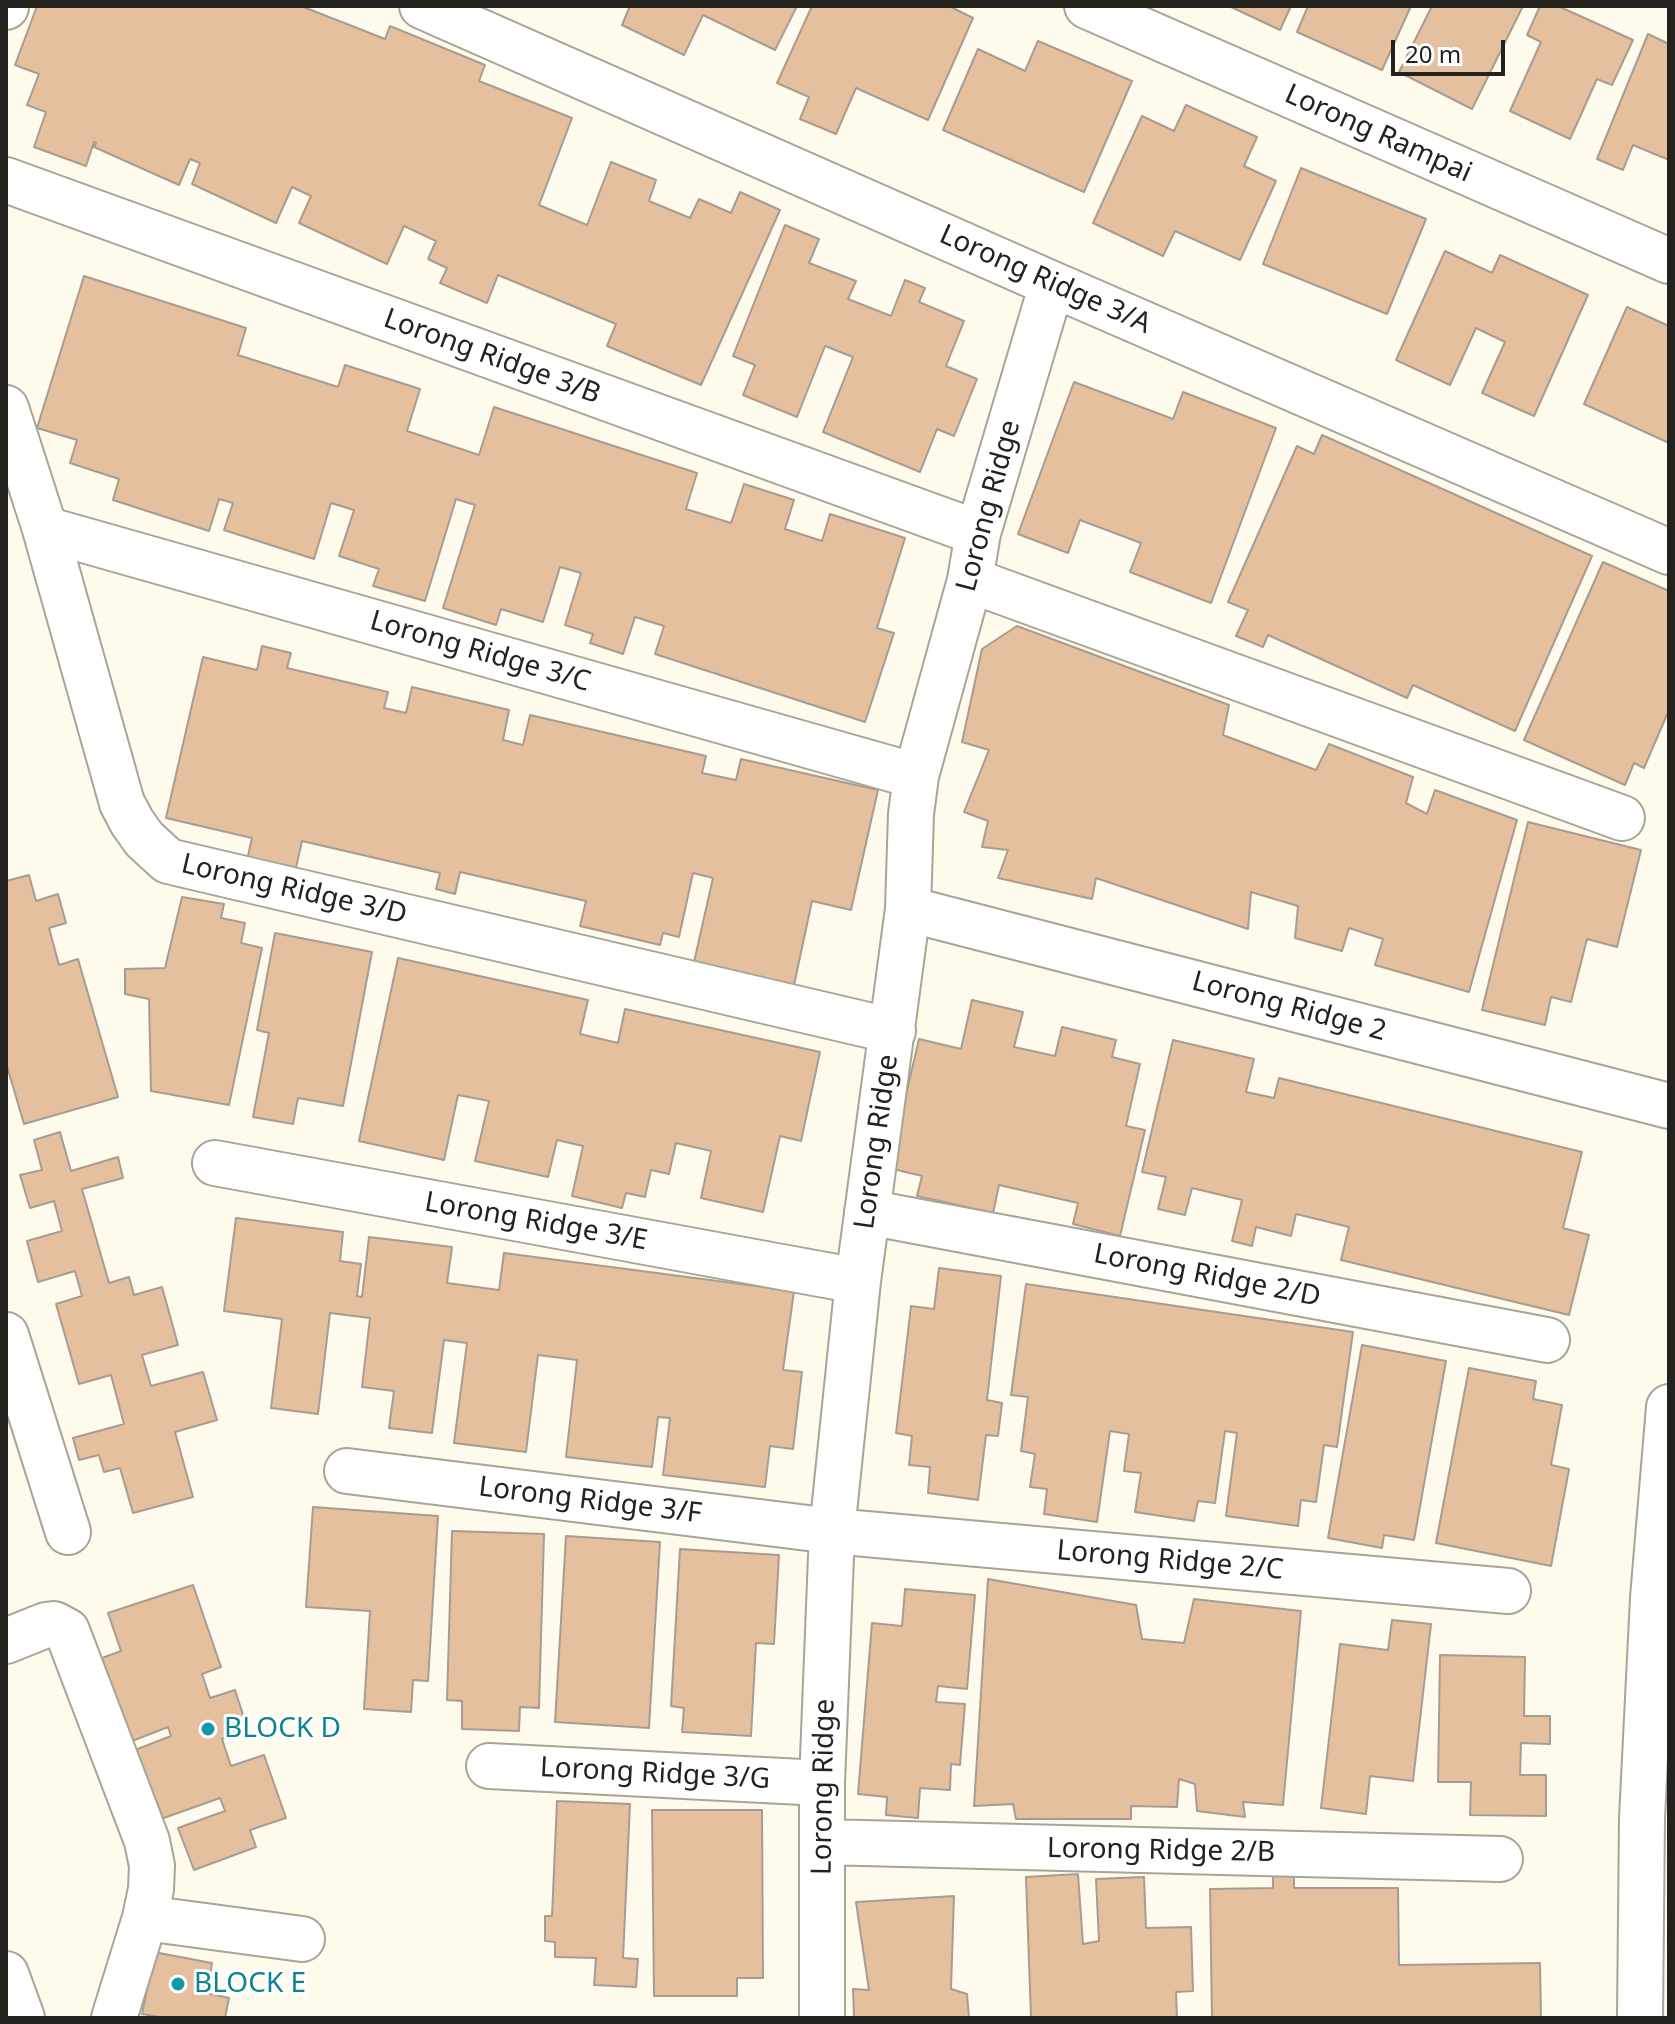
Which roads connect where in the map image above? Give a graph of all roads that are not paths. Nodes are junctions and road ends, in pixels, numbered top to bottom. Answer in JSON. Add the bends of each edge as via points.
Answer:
{"nodes":[{"id":1,"x":422,"y":6,"type":"edge"},
{"id":2,"x":1087,"y":6,"type":"edge"},
{"id":3,"x":6,"y":180,"type":"edge"},
{"id":4,"x":1669,"y":261,"type":"edge"},
{"id":5,"x":1052,"y":284,"type":"junction"},
{"id":6,"x":6,"y":408,"type":"edge"},
{"id":7,"x":45,"y":529,"type":"junction"},
{"id":8,"x":978,"y":533,"type":"junction"},
{"id":9,"x":1669,"y":552,"type":"edge"},
{"id":10,"x":970,"y":580,"type":"junction"},
{"id":11,"x":916,"y":776,"type":"junction"},
{"id":12,"x":1622,"y":818,"type":"dead end"},
{"id":13,"x":908,"y":909,"type":"junction"},
{"id":14,"x":893,"y":1031,"type":"junction"},
{"id":15,"x":1669,"y":1106,"type":"edge"},
{"id":16,"x":215,"y":1163,"type":"dead end"},
{"id":17,"x":867,"y":1212,"type":"junction"},
{"id":18,"x":858,"y":1281,"type":"junction"},
{"id":19,"x":6,"y":1335,"type":"edge"},
{"id":20,"x":1547,"y":1340,"type":"dead end"},
{"id":21,"x":1669,"y":1407,"type":"edge"},
{"id":22,"x":347,"y":1471,"type":"dead end"},
{"id":23,"x":832,"y":1531,"type":"junction"},
{"id":24,"x":68,"y":1532,"type":"dead end"},
{"id":25,"x":1508,"y":1591,"type":"dead end"},
{"id":26,"x":1661,"y":1597,"type":"edge"},
{"id":27,"x":6,"y":1641,"type":"edge"},
{"id":28,"x":489,"y":1766,"type":"dead end"},
{"id":29,"x":822,"y":1783,"type":"junction"},
{"id":30,"x":823,"y":1842,"type":"junction"},
{"id":31,"x":1500,"y":1859,"type":"dead end"},
{"id":32,"x":145,"y":1918,"type":"junction"},
{"id":33,"x":302,"y":1939,"type":"dead end"},
{"id":34,"x":6,"y":1974,"type":"edge"},
{"id":35,"x":22,"y":2018,"type":"edge"},
{"id":36,"x":114,"y":2018,"type":"edge"},
{"id":37,"x":822,"y":2018,"type":"edge"},
{"id":38,"x":1640,"y":2018,"type":"edge"}],
"edges":[{"from":1,"to":5,"type":"street","name":"Lorong Ridge 3/A"},
{"from":2,"to":4,"type":"street","name":"Lorong Rampai"},
{"from":3,"to":8,"type":"street","name":"Lorong Ridge 3/B"},
{"from":5,"to":8,"type":"street","name":"Lorong Ridge"},
{"from":5,"to":9,"type":"street","name":"Lorong Ridge 3/A"},
{"from":6,"to":7,"type":"street","name":"Lorong Ridge 3/D"},
{"from":7,"to":11,"type":"street","name":"Lorong Ridge 3/C"},
{"from":7,"to":14,"type":"street","name":"Lorong Ridge 3/D","via":[[122,803],[144,839],[168,861]]},
{"from":8,"to":10,"type":"street","name":"Lorong Ridge"},
{"from":10,"to":11,"type":"street","name":"Lorong Ridge"},
{"from":10,"to":12,"type":"street"},
{"from":11,"to":13,"type":"street","name":"Lorong Ridge"},
{"from":13,"to":14,"type":"street","name":"Lorong Ridge"},
{"from":13,"to":15,"type":"street","name":"Lorong Ridge 2"},
{"from":14,"to":17,"type":"street","name":"Lorong Ridge"},
{"from":16,"to":18,"type":"street","name":"Lorong Ridge 3/E"},
{"from":17,"to":18,"type":"street","name":"Lorong Ridge"},
{"from":17,"to":20,"type":"street","name":"Lorong Ridge 2/D"},
{"from":18,"to":23,"type":"street","name":"Lorong Ridge"},
{"from":19,"to":24,"type":"street"},
{"from":21,"to":26,"type":"street"},
{"from":22,"to":23,"type":"street","name":"Lorong Ridge 3/F"},
{"from":23,"to":25,"type":"street","name":"Lorong Ridge 2/C"},
{"from":23,"to":29,"type":"street","name":"Lorong Ridge"},
{"from":26,"to":38,"type":"street","via":[[1642,1818]]},
{"from":27,"to":32,"type":"street","via":[[46,1625],[67,1631],[147,1841],[152,1866]]},
{"from":28,"to":29,"type":"street","name":"Lorong Ridge 3/G"},
{"from":29,"to":30,"type":"street","name":"Lorong Ridge"},
{"from":30,"to":31,"type":"street","name":"Lorong Ridge 2/B"},
{"from":30,"to":37,"type":"street","name":"Lorong Ridge"},
{"from":32,"to":33,"type":"street"},
{"from":32,"to":36,"type":"street"},
{"from":34,"to":35,"type":"street"}]}
